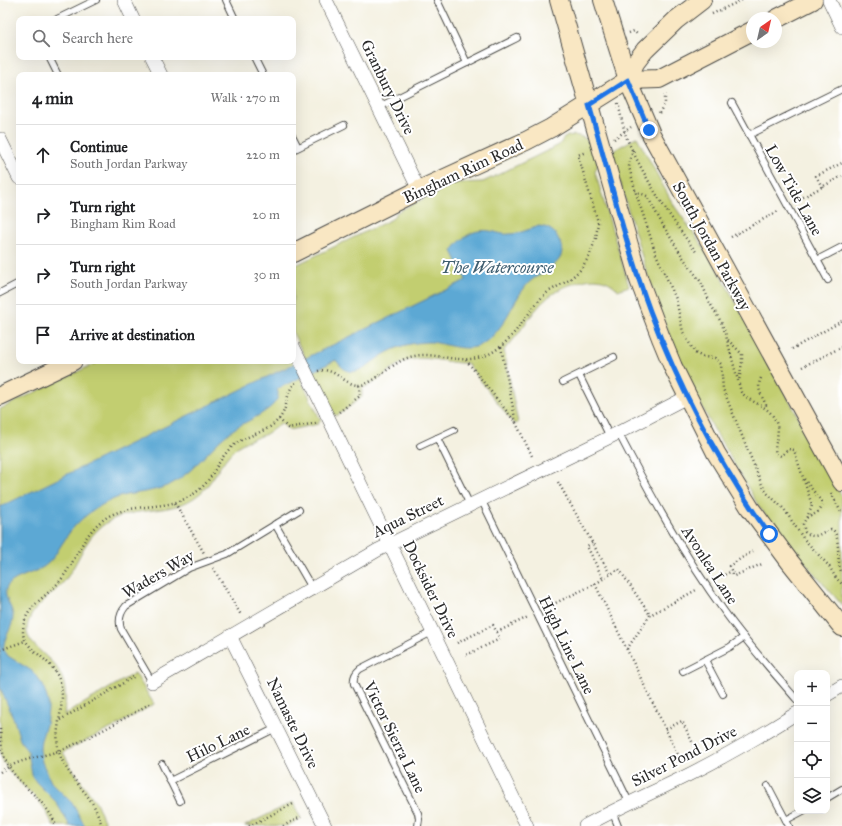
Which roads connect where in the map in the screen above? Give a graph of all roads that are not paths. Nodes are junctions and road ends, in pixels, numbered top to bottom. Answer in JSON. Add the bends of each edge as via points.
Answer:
{"nodes":[{"id":1,"x":96,"y":0,"type":"edge"},
{"id":2,"x":124,"y":0,"type":"edge"},
{"id":3,"x":226,"y":0,"type":"edge"},
{"id":4,"x":326,"y":0,"type":"edge"},
{"id":5,"x":437,"y":0,"type":"edge"},
{"id":6,"x":559,"y":0,"type":"edge"},
{"id":7,"x":603,"y":0,"type":"edge"},
{"id":8,"x":702,"y":0,"type":"edge"},
{"id":9,"x":813,"y":0,"type":"edge"},
{"id":10,"x":829,"y":0,"type":"edge"},
{"id":11,"x":63,"y":16,"type":"edge"},
{"id":12,"x":132,"y":16,"type":"edge"},
{"id":13,"x":234,"y":16,"type":"edge"},
{"id":14,"x":782,"y":16,"type":"edge"},
{"id":15,"x":842,"y":27,"type":"edge"},
{"id":16,"x":746,"y":34,"type":"edge"},
{"id":17,"x":517,"y":38,"type":"dead end"},
{"id":18,"x":50,"y":60,"type":"edge"},
{"id":19,"x":154,"y":60,"type":"edge"},
{"id":20,"x":256,"y":60,"type":"edge"},
{"id":21,"x":467,"y":63,"type":"junction"},
{"id":22,"x":56,"y":72,"type":"edge"},
{"id":23,"x":160,"y":72,"type":"edge"},
{"id":24,"x":262,"y":72,"type":"edge"},
{"id":25,"x":628,"y":80,"type":"junction"},
{"id":26,"x":842,"y":89,"type":"edge"},
{"id":27,"x":732,"y":103,"type":"dead end"},
{"id":28,"x":589,"y":105,"type":"junction"},
{"id":29,"x":378,"y":107,"type":"junction"},
{"id":30,"x":344,"y":125,"type":"dead end"},
{"id":31,"x":749,"y":135,"type":"junction"},
{"id":32,"x":0,"y":139,"type":"edge"},
{"id":33,"x":296,"y":149,"type":"edge"},
{"id":34,"x":16,"y":172,"type":"edge"},
{"id":35,"x":419,"y":190,"type":"junction"},
{"id":36,"x":842,"y":247,"type":"edge"},
{"id":37,"x":296,"y":252,"type":"edge"},
{"id":38,"x":817,"y":260,"type":"junction"},
{"id":39,"x":828,"y":280,"type":"dead end"},
{"id":40,"x":16,"y":285,"type":"edge"},
{"id":41,"x":0,"y":293,"type":"edge"},
{"id":42,"x":296,"y":352,"type":"edge"},
{"id":43,"x":614,"y":357,"type":"dead end"},
{"id":44,"x":67,"y":364,"type":"edge"},
{"id":45,"x":579,"y":375,"type":"junction"},
{"id":46,"x":564,"y":382,"type":"dead end"},
{"id":47,"x":0,"y":396,"type":"edge"},
{"id":48,"x":687,"y":397,"type":"junction"},
{"id":49,"x":454,"y":430,"type":"dead end"},
{"id":50,"x":614,"y":435,"type":"junction"},
{"id":51,"x":437,"y":438,"type":"junction"},
{"id":52,"x":420,"y":446,"type":"dead end"},
{"id":53,"x":835,"y":486,"type":"edge"},
{"id":54,"x":476,"y":502,"type":"junction"},
{"id":55,"x":299,"y":510,"type":"dead end"},
{"id":56,"x":275,"y":524,"type":"junction"},
{"id":57,"x":390,"y":544,"type":"junction"},
{"id":58,"x":312,"y":588,"type":"junction"},
{"id":59,"x":842,"y":627,"type":"edge"},
{"id":60,"x":432,"y":632,"type":"junction"},
{"id":61,"x":230,"y":636,"type":"junction"},
{"id":62,"x":744,"y":637,"type":"junction"},
{"id":63,"x":705,"y":660,"type":"junction"},
{"id":64,"x":683,"y":671,"type":"dead end"},
{"id":65,"x":152,"y":682,"type":"joint"},
{"id":66,"x":842,"y":686,"type":"edge"},
{"id":67,"x":830,"y":693,"type":"edge"},
{"id":68,"x":723,"y":694,"type":"dead end"},
{"id":69,"x":794,"y":696,"type":"edge"},
{"id":70,"x":794,"y":715,"type":"edge"},
{"id":71,"x":277,"y":728,"type":"junction"},
{"id":72,"x":162,"y":764,"type":"dead end"},
{"id":73,"x":170,"y":781,"type":"junction"},
{"id":74,"x":768,"y":786,"type":"dead end"},
{"id":75,"x":842,"y":789,"type":"edge"},
{"id":76,"x":830,"y":796,"type":"edge"},
{"id":77,"x":180,"y":801,"type":"dead end"},
{"id":78,"x":629,"y":802,"type":"junction"},
{"id":79,"x":612,"y":811,"type":"junction"},
{"id":80,"x":798,"y":814,"type":"edge"},
{"id":81,"x":787,"y":823,"type":"edge"},
{"id":82,"x":325,"y":826,"type":"edge"},
{"id":83,"x":418,"y":826,"type":"edge"},
{"id":84,"x":527,"y":826,"type":"edge"},
{"id":85,"x":585,"y":826,"type":"edge"},
{"id":86,"x":618,"y":826,"type":"edge"}],
"edges":[{"from":1,"to":11,"type":"lane"},
{"from":2,"to":12,"type":"street"},
{"from":3,"to":13,"type":"lane"},
{"from":4,"to":29,"type":"street","name":"Granbury Drive"},
{"from":5,"to":21,"type":"lane"},
{"from":6,"to":28,"type":"street"},
{"from":7,"to":25,"type":"street","name":"South Jordan Parkway"},
{"from":8,"to":25,"type":"street","via":[[676,20],[645,50],[634,63]]},
{"from":9,"to":14,"type":"street"},
{"from":10,"to":15,"type":"street"},
{"from":16,"to":25,"type":"street","via":[[659,79]]},
{"from":17,"to":21,"type":"lane"},
{"from":18,"to":22,"type":"lane"},
{"from":19,"to":23,"type":"street"},
{"from":20,"to":24,"type":"lane"},
{"from":21,"to":29,"type":"lane"},
{"from":25,"to":28,"type":"street","name":"Bingham Rim Road"},
{"from":25,"to":53,"type":"street","name":"South Jordan Parkway","via":[[651,134]]},
{"from":26,"to":31,"type":"lane","name":"Low Tide Lane"},
{"from":27,"to":31,"type":"lane","name":"Low Tide Lane"},
{"from":28,"to":35,"type":"street","name":"Bingham Rim Road","via":[[526,141]]},
{"from":28,"to":48,"type":"street","via":[[640,280],[661,338]]},
{"from":29,"to":35,"type":"street","name":"Granbury Drive"},
{"from":30,"to":33,"type":"lane"},
{"from":31,"to":38,"type":"lane","name":"Low Tide Lane"},
{"from":32,"to":34,"type":"street"},
{"from":35,"to":37,"type":"street","name":"Bingham Rim Road"},
{"from":36,"to":38,"type":"lane"},
{"from":38,"to":39,"type":"lane","name":"Low Tide Lane"},
{"from":40,"to":41,"type":"lane"},
{"from":42,"to":57,"type":"street","name":"Docksider Drive","bridge":true},
{"from":43,"to":45,"type":"lane"},
{"from":44,"to":47,"type":"street"},
{"from":45,"to":46,"type":"lane"},
{"from":45,"to":50,"type":"lane","name":"Avonlea Lane"},
{"from":48,"to":50,"type":"street","name":"Aqua Street"},
{"from":48,"to":59,"type":"street","via":[[716,453],[750,508]]},
{"from":49,"to":51,"type":"lane"},
{"from":50,"to":54,"type":"street","name":"Aqua Street"},
{"from":50,"to":62,"type":"lane","name":"Avonlea Lane","via":[[706,584]]},
{"from":51,"to":52,"type":"lane"},
{"from":51,"to":54,"type":"lane","name":"High Line Lane"},
{"from":54,"to":57,"type":"street","name":"Aqua Street"},
{"from":54,"to":78,"type":"lane","name":"High Line Lane","via":[[537,613]]},
{"from":55,"to":56,"type":"lane","name":"Waders Way"},
{"from":56,"to":58,"type":"lane"},
{"from":56,"to":65,"type":"lane","name":"Waders Way","via":[[227,554],[189,568],[122,610],[119,619],[121,629]]},
{"from":57,"to":58,"type":"street","name":"Aqua Street"},
{"from":57,"to":60,"type":"street","name":"Docksider Drive"},
{"from":58,"to":61,"type":"street","name":"Aqua Street"},
{"from":60,"to":83,"type":"lane","name":"Victor Sierra Lane","via":[[360,669],[356,672],[354,680],[418,813]]},
{"from":60,"to":84,"type":"street","name":"Docksider Drive"},
{"from":61,"to":65,"type":"street","name":"Aqua Street"},
{"from":61,"to":71,"type":"street","name":"Namaste Drive"},
{"from":62,"to":63,"type":"lane"},
{"from":62,"to":69,"type":"lane","name":"Avonlea Lane"},
{"from":63,"to":64,"type":"lane"},
{"from":63,"to":68,"type":"lane"},
{"from":66,"to":67,"type":"street"},
{"from":70,"to":78,"type":"street","name":"Silver Pond Drive","via":[[695,771]]},
{"from":71,"to":73,"type":"lane","name":"Hilo Lane"},
{"from":71,"to":82,"type":"street","name":"Namaste Drive"},
{"from":72,"to":73,"type":"lane"},
{"from":73,"to":77,"type":"lane"},
{"from":74,"to":81,"type":"lane"},
{"from":75,"to":76,"type":"lane"},
{"from":78,"to":79,"type":"street","name":"Silver Pond Drive"},
{"from":79,"to":85,"type":"street","name":"Silver Pond Drive"},
{"from":79,"to":86,"type":"lane"},
{"from":80,"to":81,"type":"lane"}]}
